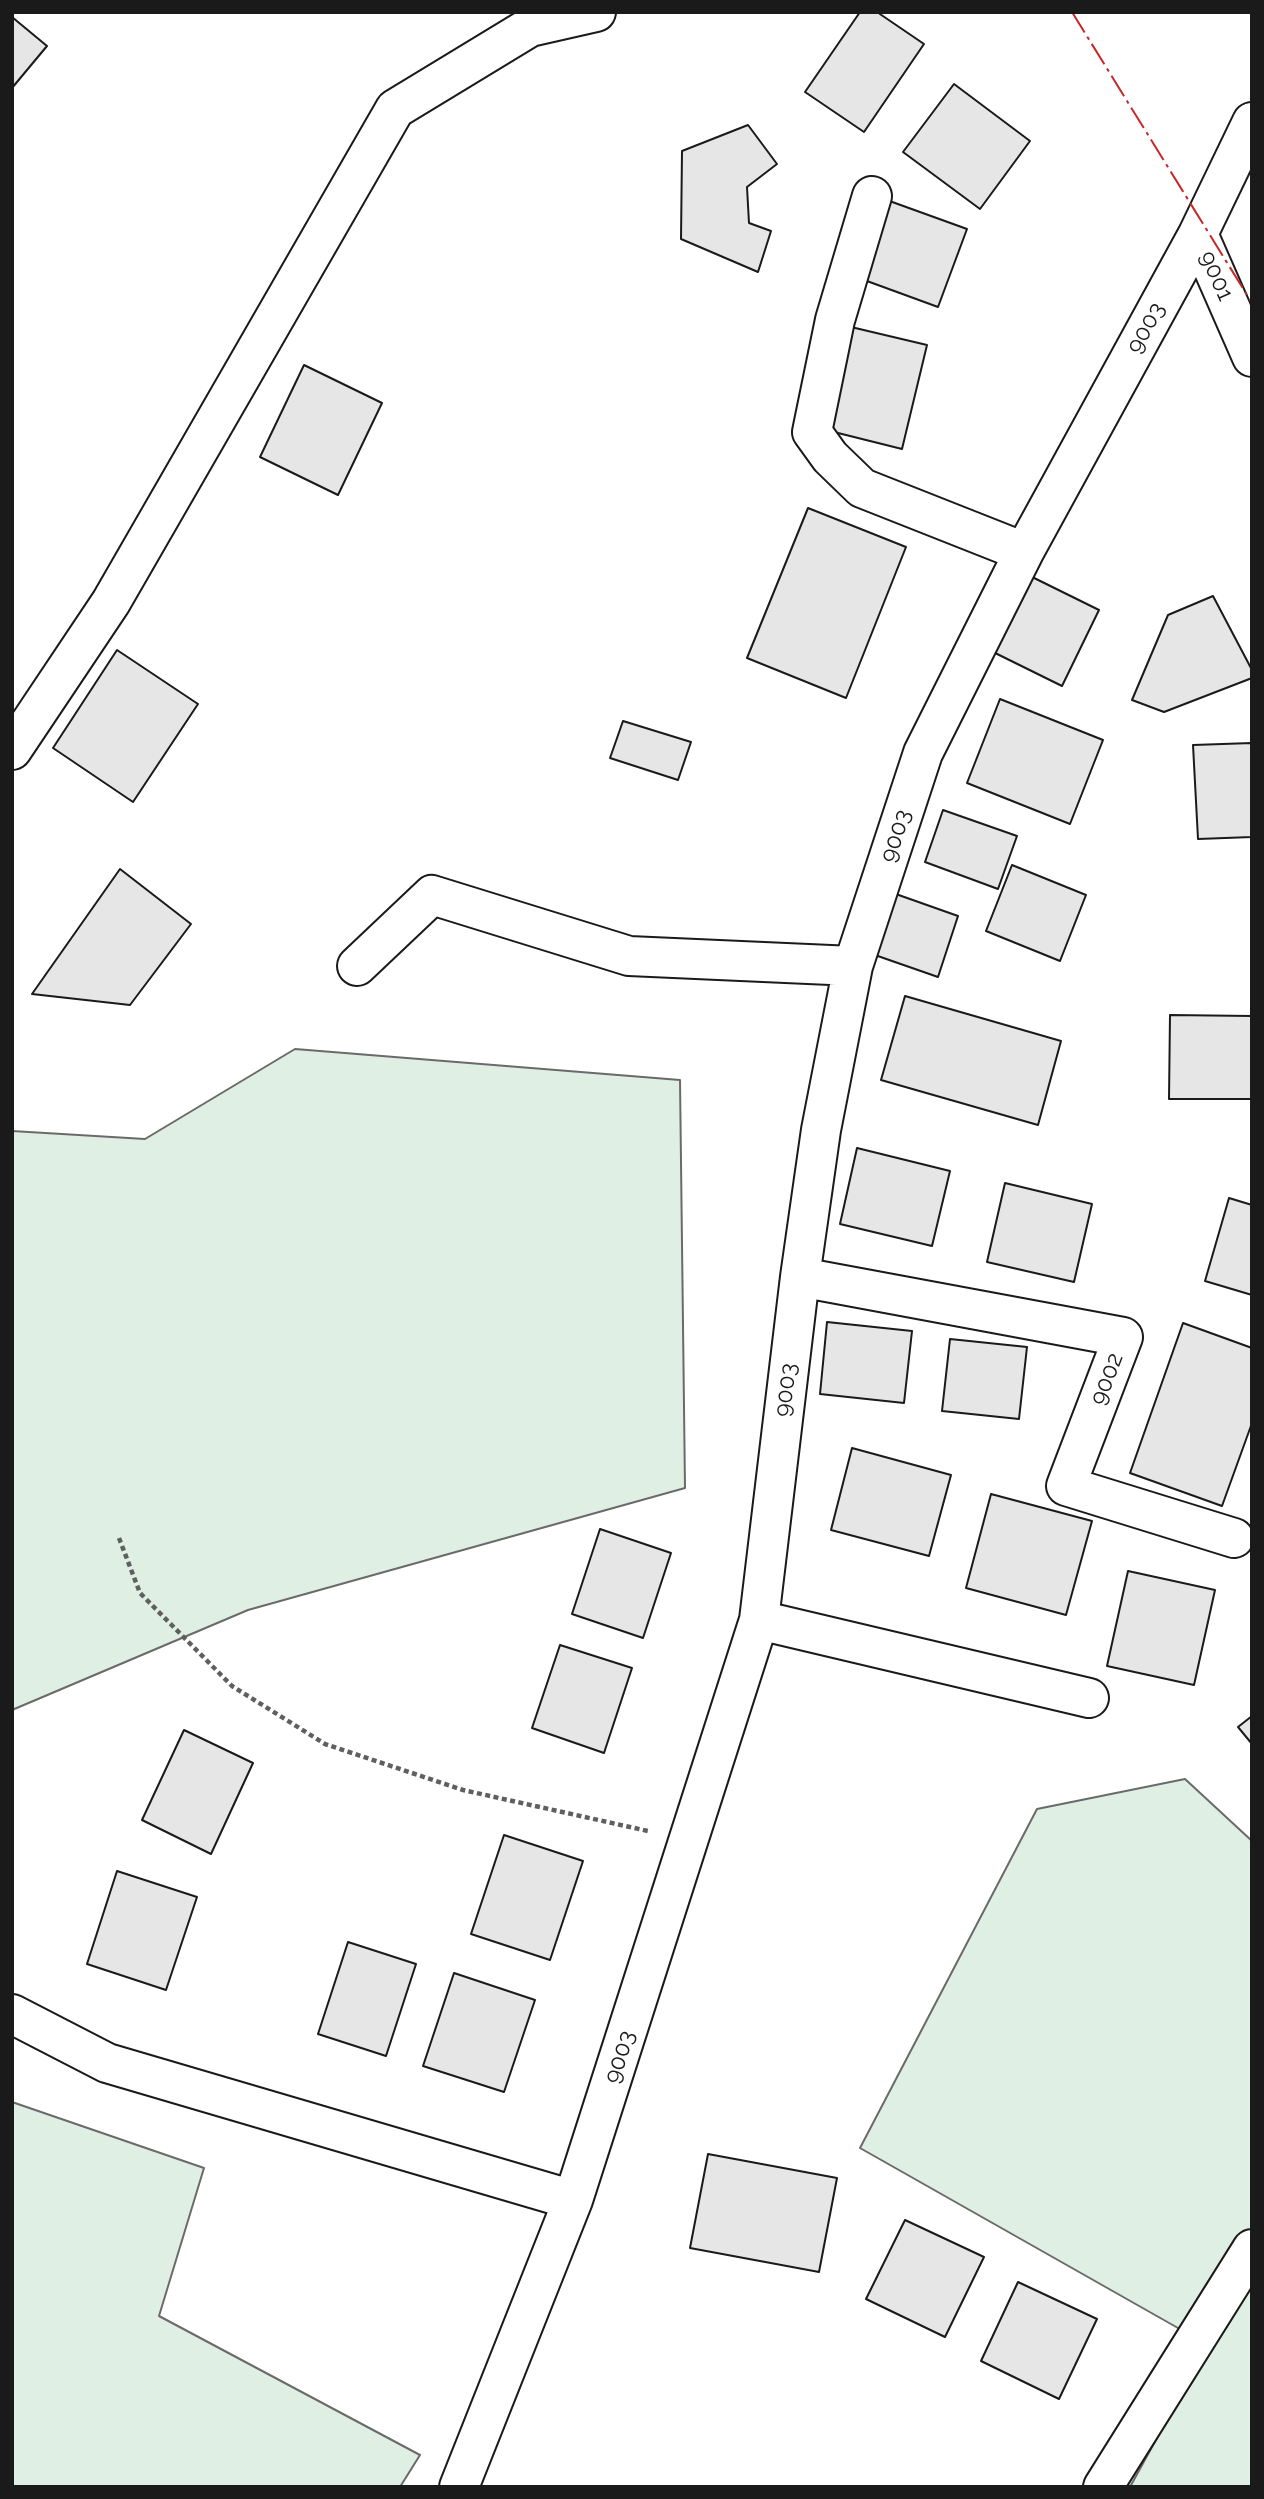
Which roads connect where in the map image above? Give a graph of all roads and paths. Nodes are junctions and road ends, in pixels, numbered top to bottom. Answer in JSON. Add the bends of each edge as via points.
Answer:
{"nodes":[{"id":1,"x":596,"y":12,"type":"edge"},
{"id":2,"x":1252,"y":122,"type":"edge"},
{"id":3,"x":872,"y":196,"type":"dead end"},
{"id":4,"x":1198,"y":234,"type":"junction"},
{"id":5,"x":1252,"y":357,"type":"edge"},
{"id":6,"x":1024,"y":552,"type":"junction"},
{"id":7,"x":12,"y":750,"type":"edge"},
{"id":8,"x":357,"y":966,"type":"dead end"},
{"id":9,"x":853,"y":966,"type":"junction"},
{"id":10,"x":800,"y":1277,"type":"junction"},
{"id":11,"x":118,"y":1538,"type":"dead end"},
{"id":12,"x":1234,"y":1538,"type":"dead end"},
{"id":13,"x":759,"y":1620,"type":"junction"},
{"id":14,"x":1089,"y":1698,"type":"dead end"},
{"id":15,"x":690,"y":1841,"type":"junction"},
{"id":16,"x":12,"y":2014,"type":"edge"},
{"id":17,"x":573,"y":2200,"type":"junction"},
{"id":18,"x":1252,"y":2249,"type":"edge"},
{"id":19,"x":459,"y":2487,"type":"edge"},
{"id":20,"x":1103,"y":2487,"type":"edge"}],
"edges":[{"from":1,"to":7,"type":"street","via":[[530,27],[395,109],[111,602]]},
{"from":2,"to":4,"type":"street","name":"9003"},
{"from":3,"to":6,"type":"street","via":[[835,320],[812,432],[862,488]]},
{"from":4,"to":5,"type":"street","name":"9001"},
{"from":4,"to":6,"type":"street","name":"9003"},
{"from":6,"to":9,"type":"street","name":"9003","via":[[923,752]]},
{"from":8,"to":9,"type":"street","via":[[432,895],[629,956]]},
{"from":9,"to":10,"type":"street","name":"9003","via":[[821,1130]]},
{"from":10,"to":12,"type":"street","name":"9002","via":[[1123,1337],[1066,1486]]},
{"from":10,"to":13,"type":"street","name":"9003"},
{"from":11,"to":15,"type":"path","via":[[140,1593],[232,1686],[325,1744],[463,1790]]},
{"from":13,"to":14,"type":"street"},
{"from":13,"to":15,"type":"street","name":"9003"},
{"from":15,"to":17,"type":"street","name":"9003"},
{"from":16,"to":17,"type":"street","via":[[107,2063]]},
{"from":17,"to":19,"type":"street","name":"9003"},
{"from":18,"to":20,"type":"street"}]}
